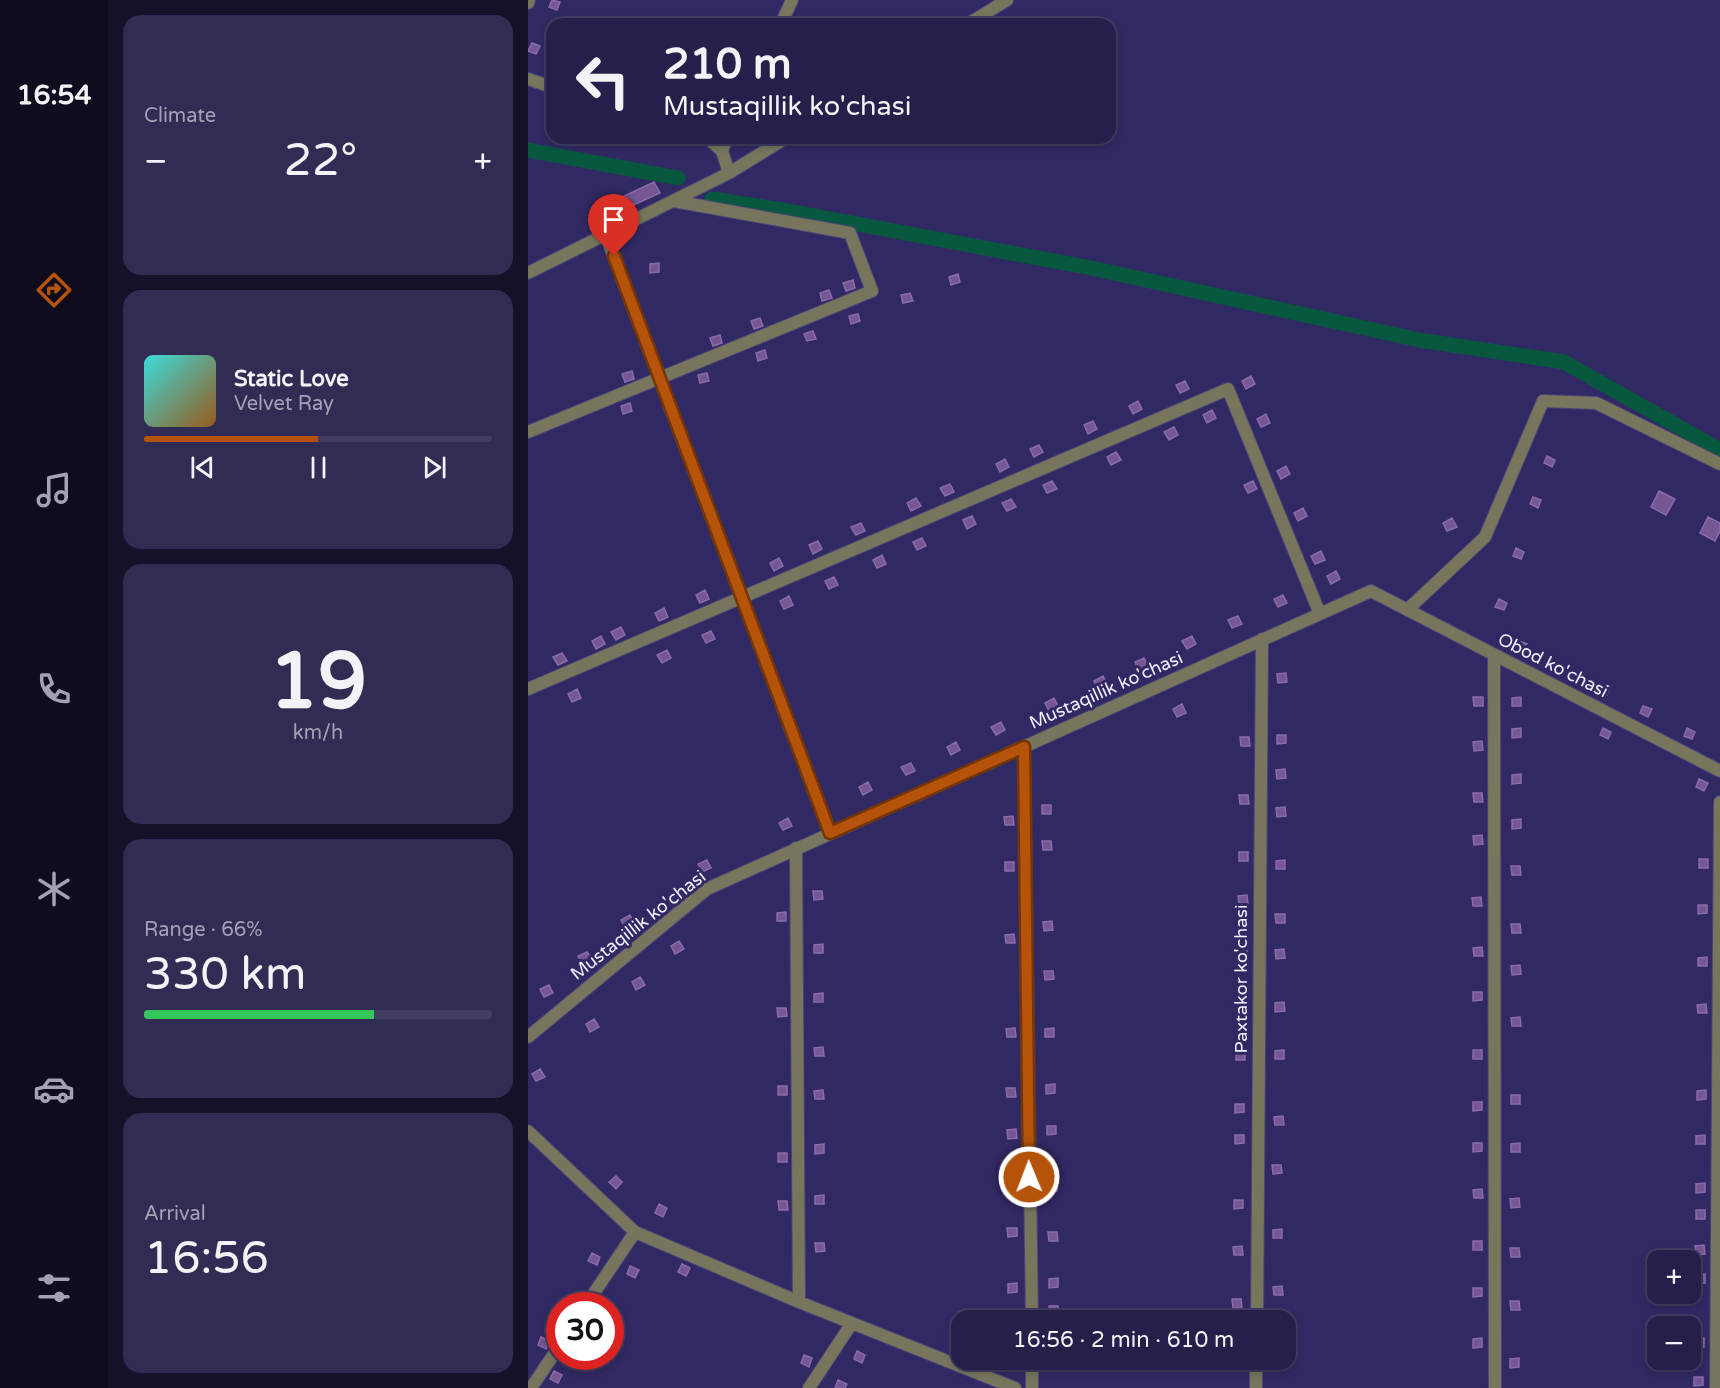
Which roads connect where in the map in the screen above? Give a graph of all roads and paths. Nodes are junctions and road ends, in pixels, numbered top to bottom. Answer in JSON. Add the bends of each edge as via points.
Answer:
{"nodes":[{"id":1,"x":792,"y":0,"type":"edge"},
{"id":2,"x":1007,"y":0,"type":"edge"},
{"id":3,"x":784,"y":18,"type":"edge"},
{"id":4,"x":978,"y":18,"type":"edge"},
{"id":5,"x":528,"y":79,"type":"edge"},
{"id":6,"x":546,"y":85,"type":"edge"},
{"id":7,"x":715,"y":144,"type":"edge"},
{"id":8,"x":724,"y":144,"type":"edge"},
{"id":9,"x":776,"y":144,"type":"edge"},
{"id":10,"x":722,"y":150,"type":"junction"},
{"id":11,"x":729,"y":173,"type":"junction"},
{"id":12,"x":674,"y":201,"type":"junction"},
{"id":13,"x":606,"y":236,"type":"junction"},
{"id":14,"x":528,"y":273,"type":"edge"},
{"id":15,"x":660,"y":378,"type":"junction"},
{"id":16,"x":528,"y":432,"type":"edge"},
{"id":17,"x":1720,"y":464,"type":"edge"},
{"id":18,"x":1371,"y":591,"type":"joint"},
{"id":19,"x":741,"y":596,"type":"junction"},
{"id":20,"x":1407,"y":610,"type":"junction"},
{"id":21,"x":1320,"y":614,"type":"junction"},
{"id":22,"x":1262,"y":639,"type":"junction"},
{"id":23,"x":1494,"y":655,"type":"junction"},
{"id":24,"x":528,"y":688,"type":"edge"},
{"id":25,"x":1024,"y":747,"type":"junction"},
{"id":26,"x":1720,"y":771,"type":"edge"},
{"id":27,"x":1720,"y":802,"type":"edge"},
{"id":28,"x":830,"y":833,"type":"junction"},
{"id":29,"x":796,"y":848,"type":"junction"},
{"id":30,"x":528,"y":1037,"type":"edge"},
{"id":31,"x":528,"y":1131,"type":"edge"},
{"id":32,"x":635,"y":1232,"type":"junction"},
{"id":33,"x":595,"y":1292,"type":"edge"},
{"id":34,"x":799,"y":1302,"type":"junction"},
{"id":35,"x":1032,"y":1310,"type":"edge"},
{"id":36,"x":1257,"y":1310,"type":"edge"},
{"id":37,"x":852,"y":1323,"type":"junction"},
{"id":38,"x":546,"y":1366,"type":"edge"},
{"id":39,"x":1032,"y":1370,"type":"edge"},
{"id":40,"x":1256,"y":1370,"type":"edge"},
{"id":41,"x":531,"y":1388,"type":"edge"},
{"id":42,"x":809,"y":1388,"type":"edge"},
{"id":43,"x":1015,"y":1388,"type":"edge"},
{"id":44,"x":1032,"y":1388,"type":"edge"},
{"id":45,"x":1256,"y":1388,"type":"edge"},
{"id":46,"x":1495,"y":1388,"type":"edge"},
{"id":47,"x":1716,"y":1388,"type":"edge"}],
"edges":[{"from":1,"to":3,"type":"street"},
{"from":2,"to":4,"type":"street"},
{"from":5,"to":6,"type":"street"},
{"from":7,"to":10,"type":"street"},
{"from":8,"to":10,"type":"street"},
{"from":9,"to":11,"type":"street"},
{"from":10,"to":11,"type":"street"},
{"from":11,"to":12,"type":"street"},
{"from":12,"to":13,"type":"street"},
{"from":12,"to":15,"type":"street","via":[[850,233],[872,291]]},
{"from":13,"to":14,"type":"street"},
{"from":13,"to":15,"type":"street"},
{"from":15,"to":16,"type":"street"},
{"from":15,"to":19,"type":"street"},
{"from":17,"to":20,"type":"street","via":[[1596,403],[1543,401],[1485,537]]},
{"from":18,"to":20,"type":"street","name":"Obod ko'chasi"},
{"from":18,"to":21,"type":"street","name":"Mustaqillik ko'chasi"},
{"from":19,"to":21,"type":"street","via":[[1228,389]]},
{"from":19,"to":24,"type":"street"},
{"from":19,"to":28,"type":"street"},
{"from":20,"to":23,"type":"street","name":"Obod ko'chasi"},
{"from":21,"to":22,"type":"street","name":"Mustaqillik ko'chasi"},
{"from":22,"to":25,"type":"street","name":"Mustaqillik ko'chasi"},
{"from":22,"to":36,"type":"street","name":"Paxtakor ko'chasi"},
{"from":23,"to":26,"type":"street","name":"Obod ko'chasi"},
{"from":23,"to":46,"type":"street"},
{"from":25,"to":28,"type":"street","name":"Mustaqillik ko'chasi"},
{"from":25,"to":35,"type":"street"},
{"from":27,"to":47,"type":"street"},
{"from":28,"to":29,"type":"street","name":"Mustaqillik ko'chasi"},
{"from":29,"to":30,"type":"street","name":"Mustaqillik ko'chasi","via":[[707,889]]},
{"from":29,"to":34,"type":"street"},
{"from":31,"to":32,"type":"street"},
{"from":32,"to":33,"type":"street"},
{"from":32,"to":34,"type":"street"},
{"from":34,"to":37,"type":"street"},
{"from":37,"to":42,"type":"street"},
{"from":37,"to":43,"type":"street"},
{"from":38,"to":41,"type":"street"},
{"from":39,"to":44,"type":"street"},
{"from":40,"to":45,"type":"street"}]}
